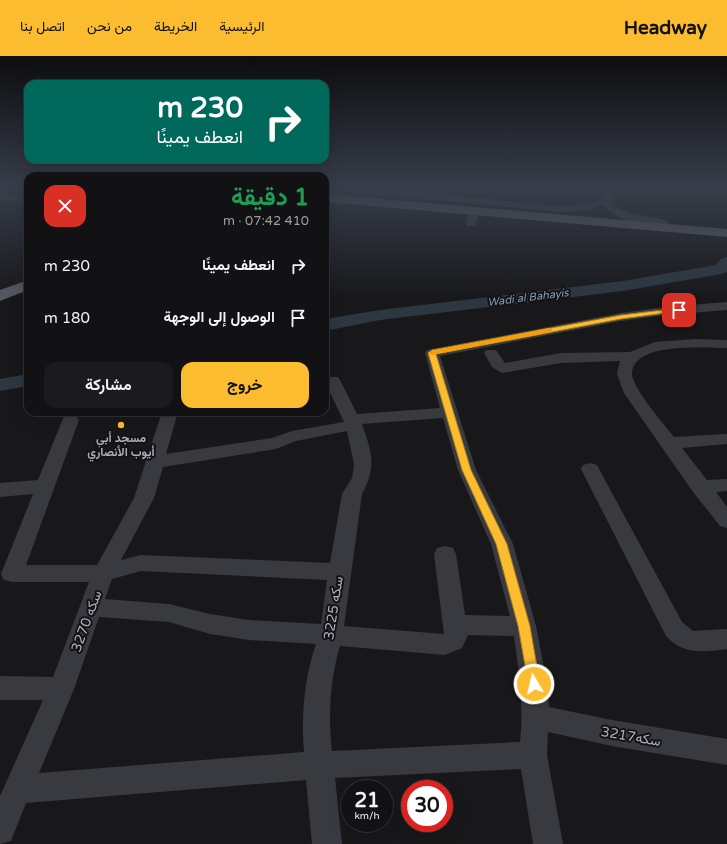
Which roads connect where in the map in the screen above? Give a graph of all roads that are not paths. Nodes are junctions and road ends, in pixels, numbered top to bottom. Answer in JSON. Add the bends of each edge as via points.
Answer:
{"nodes":[{"id":1,"x":656,"y":225,"type":"edge"},
{"id":2,"x":661,"y":225,"type":"edge"},
{"id":3,"x":667,"y":225,"type":"edge"},
{"id":4,"x":673,"y":226,"type":"junction"},
{"id":5,"x":727,"y":229,"type":"edge"},
{"id":6,"x":727,"y":233,"type":"edge"},
{"id":7,"x":24,"y":277,"type":"edge"},
{"id":8,"x":0,"y":286,"type":"edge"},
{"id":9,"x":24,"y":287,"type":"edge"},
{"id":10,"x":0,"y":296,"type":"edge"},
{"id":11,"x":727,"y":306,"type":"edge"},
{"id":12,"x":727,"y":344,"type":"edge"},
{"id":13,"x":491,"y":353,"type":"dead end"},
{"id":14,"x":634,"y":356,"type":"junction"},
{"id":15,"x":332,"y":380,"type":"dead end"},
{"id":16,"x":449,"y":412,"type":"junction"},
{"id":17,"x":169,"y":416,"type":"edge"},
{"id":18,"x":70,"y":420,"type":"dead end"},
{"id":19,"x":353,"y":422,"type":"junction"},
{"id":20,"x":727,"y":439,"type":"edge"},
{"id":21,"x":668,"y":443,"type":"junction"},
{"id":22,"x":155,"y":462,"type":"junction"},
{"id":23,"x":590,"y":469,"type":"dead end"},
{"id":24,"x":45,"y":486,"type":"junction"},
{"id":25,"x":727,"y":486,"type":"edge"},
{"id":26,"x":700,"y":487,"type":"junction"},
{"id":27,"x":0,"y":490,"type":"edge"},
{"id":28,"x":727,"y":521,"type":"edge"},
{"id":29,"x":445,"y":554,"type":"dead end"},
{"id":30,"x":339,"y":572,"type":"junction"},
{"id":31,"x":103,"y":573,"type":"junction"},
{"id":32,"x":6,"y":574,"type":"edge"},
{"id":33,"x":91,"y":607,"type":"junction"},
{"id":34,"x":456,"y":625,"type":"junction"},
{"id":35,"x":524,"y":626,"type":"junction"},
{"id":36,"x":331,"y":635,"type":"junction"},
{"id":37,"x":727,"y":639,"type":"edge"},
{"id":38,"x":0,"y":688,"type":"edge"},
{"id":39,"x":61,"y":689,"type":"junction"},
{"id":40,"x":536,"y":716,"type":"junction"},
{"id":41,"x":727,"y":752,"type":"edge"},
{"id":42,"x":533,"y":755,"type":"junction"},
{"id":43,"x":319,"y":765,"type":"junction"},
{"id":44,"x":18,"y":789,"type":"junction"},
{"id":45,"x":0,"y":830,"type":"edge"},
{"id":46,"x":327,"y":844,"type":"edge"},
{"id":47,"x":548,"y":844,"type":"edge"}],
"edges":[{"from":1,"to":4,"type":"main road"},
{"from":2,"to":4,"type":"main road"},
{"from":3,"to":4,"type":"street"},
{"from":4,"to":5,"type":"main road"},
{"from":4,"to":6,"type":"main road"},
{"from":7,"to":8,"type":"main road"},
{"from":9,"to":10,"type":"main road"},
{"from":11,"to":16,"type":"street","via":[[621,317],[432,353]]},
{"from":12,"to":14,"type":"street","via":[[668,343],[649,348]]},
{"from":13,"to":14,"type":"street","via":[[502,368],[561,358]]},
{"from":14,"to":21,"type":"street","via":[[627,363],[624,381]]},
{"from":15,"to":19,"type":"street","name":"سكه 3225"},
{"from":16,"to":19,"type":"street"},
{"from":16,"to":35,"type":"street","via":[[467,470],[502,544]]},
{"from":17,"to":22,"type":"street","name":"سكه 3270"},
{"from":18,"to":24,"type":"street"},
{"from":19,"to":22,"type":"street","via":[[292,436],[276,443]]},
{"from":19,"to":30,"type":"street","name":"سكه 3225","via":[[363,464],[361,478],[352,494]]},
{"from":20,"to":21,"type":"street"},
{"from":21,"to":26,"type":"street"},
{"from":22,"to":31,"type":"street","name":"سكه 3270","via":[[144,498]]},
{"from":23,"to":37,"type":"street","via":[[674,629],[682,638],[694,642]]},
{"from":24,"to":27,"type":"street"},
{"from":24,"to":32,"type":"street"},
{"from":25,"to":26,"type":"street"},
{"from":26,"to":28,"type":"street"},
{"from":29,"to":34,"type":"street"},
{"from":30,"to":31,"type":"street","via":[[141,563]]},
{"from":30,"to":36,"type":"street","name":"سكه 3225"},
{"from":31,"to":32,"type":"street"},
{"from":31,"to":33,"type":"street","name":"سكه 3270"},
{"from":33,"to":36,"type":"street","via":[[169,613],[210,624],[249,630]]},
{"from":33,"to":39,"type":"street","name":"سكه 3270"},
{"from":34,"to":35,"type":"street"},
{"from":34,"to":36,"type":"street","via":[[453,642],[445,645]]},
{"from":35,"to":40,"type":"street","via":[[534,684]]},
{"from":36,"to":43,"type":"street","name":"سكه 3225","via":[[323,660],[317,700],[316,733]]},
{"from":38,"to":39,"type":"street"},
{"from":39,"to":44,"type":"street","name":"سكه 3270"},
{"from":40,"to":41,"type":"street","name":"سكه3217","via":[[612,733]]},
{"from":40,"to":42,"type":"street"},
{"from":42,"to":43,"type":"street"},
{"from":42,"to":47,"type":"street"},
{"from":43,"to":44,"type":"street"},
{"from":43,"to":46,"type":"street","name":"سكه 3225"},
{"from":44,"to":45,"type":"street","name":"سكه 3270"}]}
